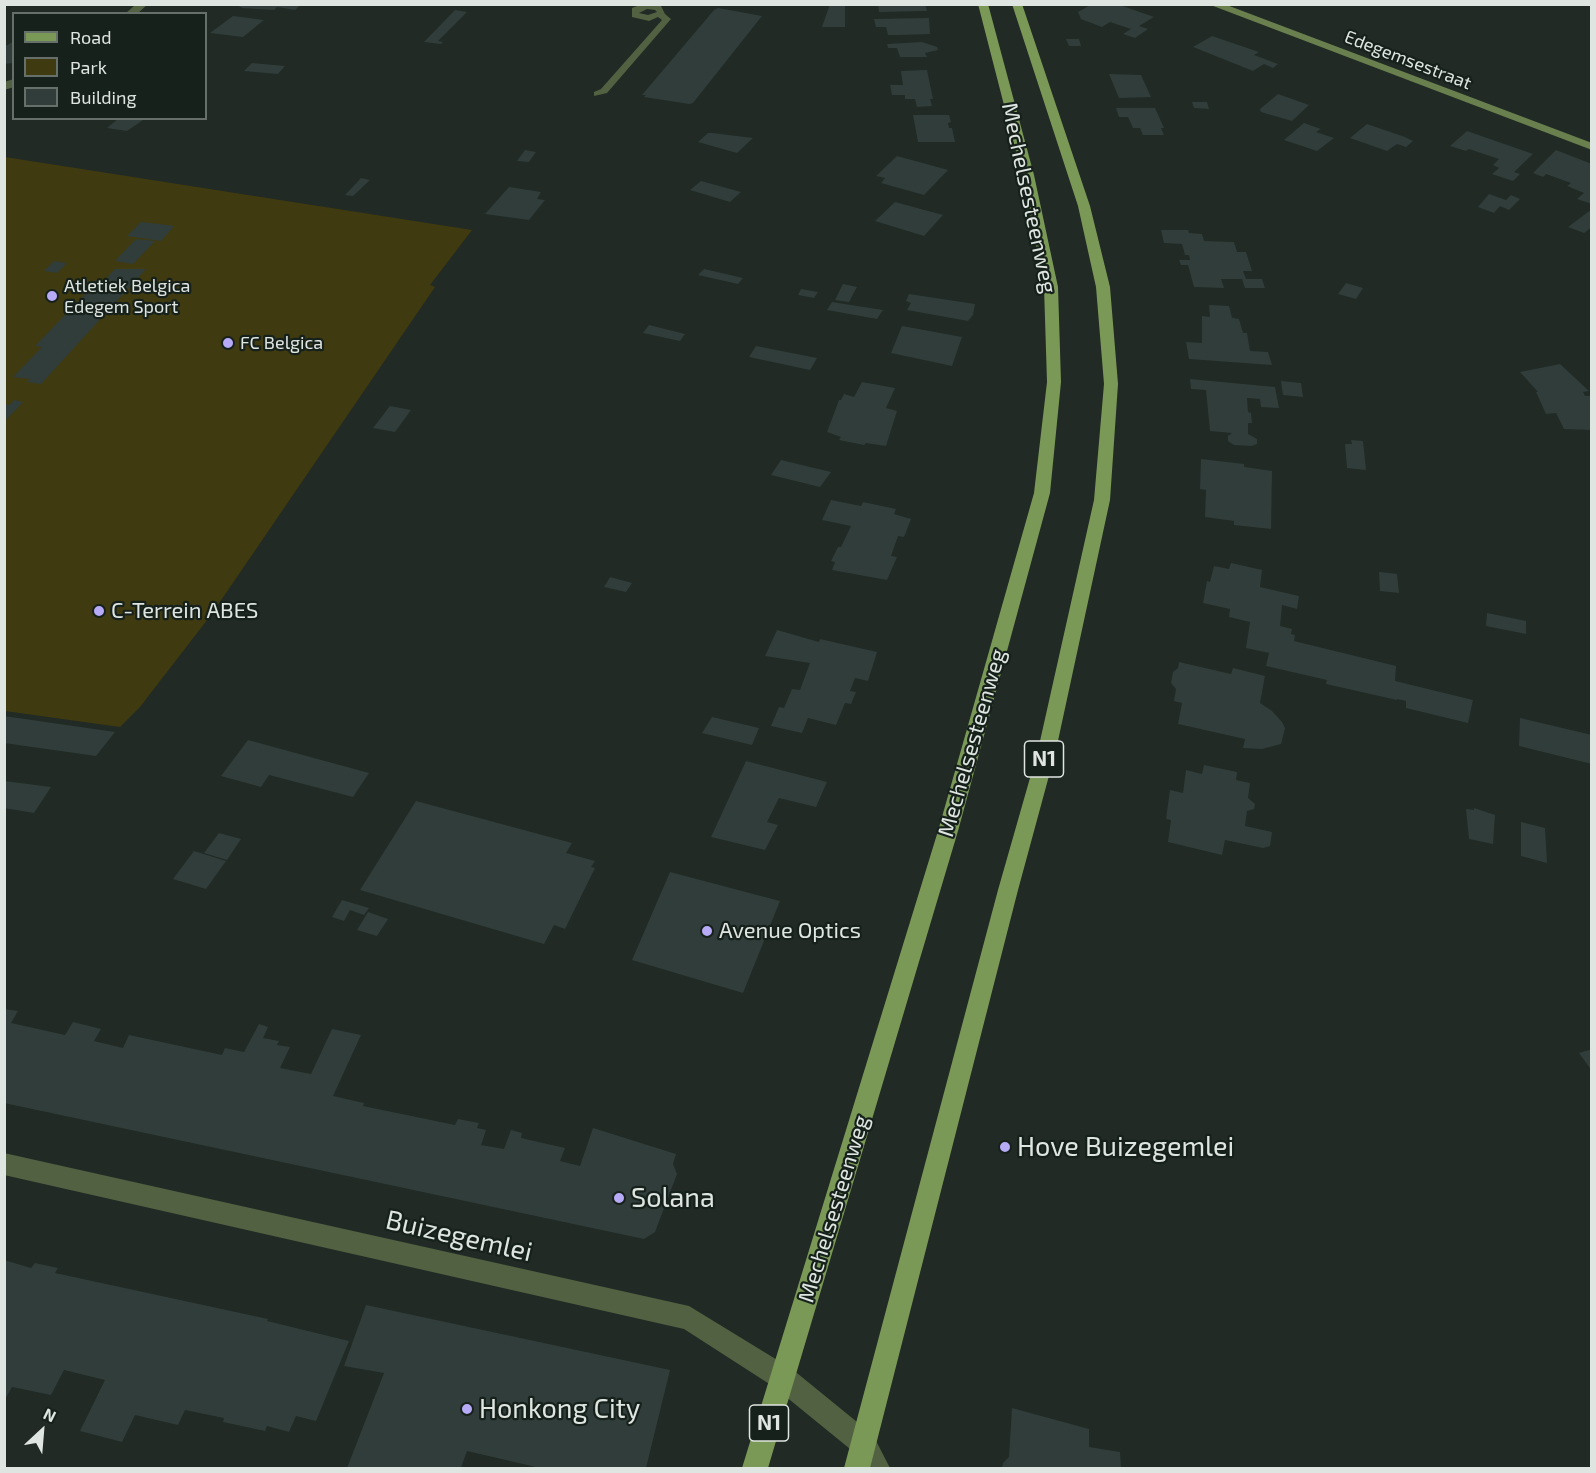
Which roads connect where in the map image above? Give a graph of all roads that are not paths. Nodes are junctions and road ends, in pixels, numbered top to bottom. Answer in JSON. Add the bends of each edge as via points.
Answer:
{"nodes":[{"id":1,"x":983,"y":4,"type":"edge"},
{"id":2,"x":1017,"y":4,"type":"edge"},
{"id":3,"x":1214,"y":4,"type":"edge"},
{"id":4,"x":661,"y":10,"type":"edge"},
{"id":5,"x":597,"y":94,"type":"dead end"},
{"id":6,"x":1592,"y":147,"type":"edge"},
{"id":7,"x":4,"y":1164,"type":"edge"},
{"id":8,"x":783,"y":1378,"type":"junction"},
{"id":9,"x":861,"y":1456,"type":"edge"},
{"id":10,"x":755,"y":1468,"type":"edge"},
{"id":11,"x":876,"y":1468,"type":"edge"}],
"edges":[{"from":1,"to":8,"type":"main road","name":"Mechelsesteenweg","number":"N1","via":[[1028,175],[1051,287],[1054,382],[1042,493],[948,831]]},
{"from":2,"to":9,"type":"main road","name":"Mechelsesteenweg","number":"N1","via":[[1084,206],[1103,287],[1111,384],[1102,500],[1047,750]]},
{"from":3,"to":6,"type":"street","name":"Edegemsestraat"},
{"from":4,"to":5,"type":"lane","via":[[667,19],[604,91]]},
{"from":7,"to":8,"type":"street","name":"Buizegemlei","via":[[689,1318]]},
{"from":8,"to":9,"type":"street","name":"Buizegemlei"},
{"from":8,"to":10,"type":"main road","name":"Mechelsesteenweg","number":"N1"},
{"from":9,"to":11,"type":"street"}]}
